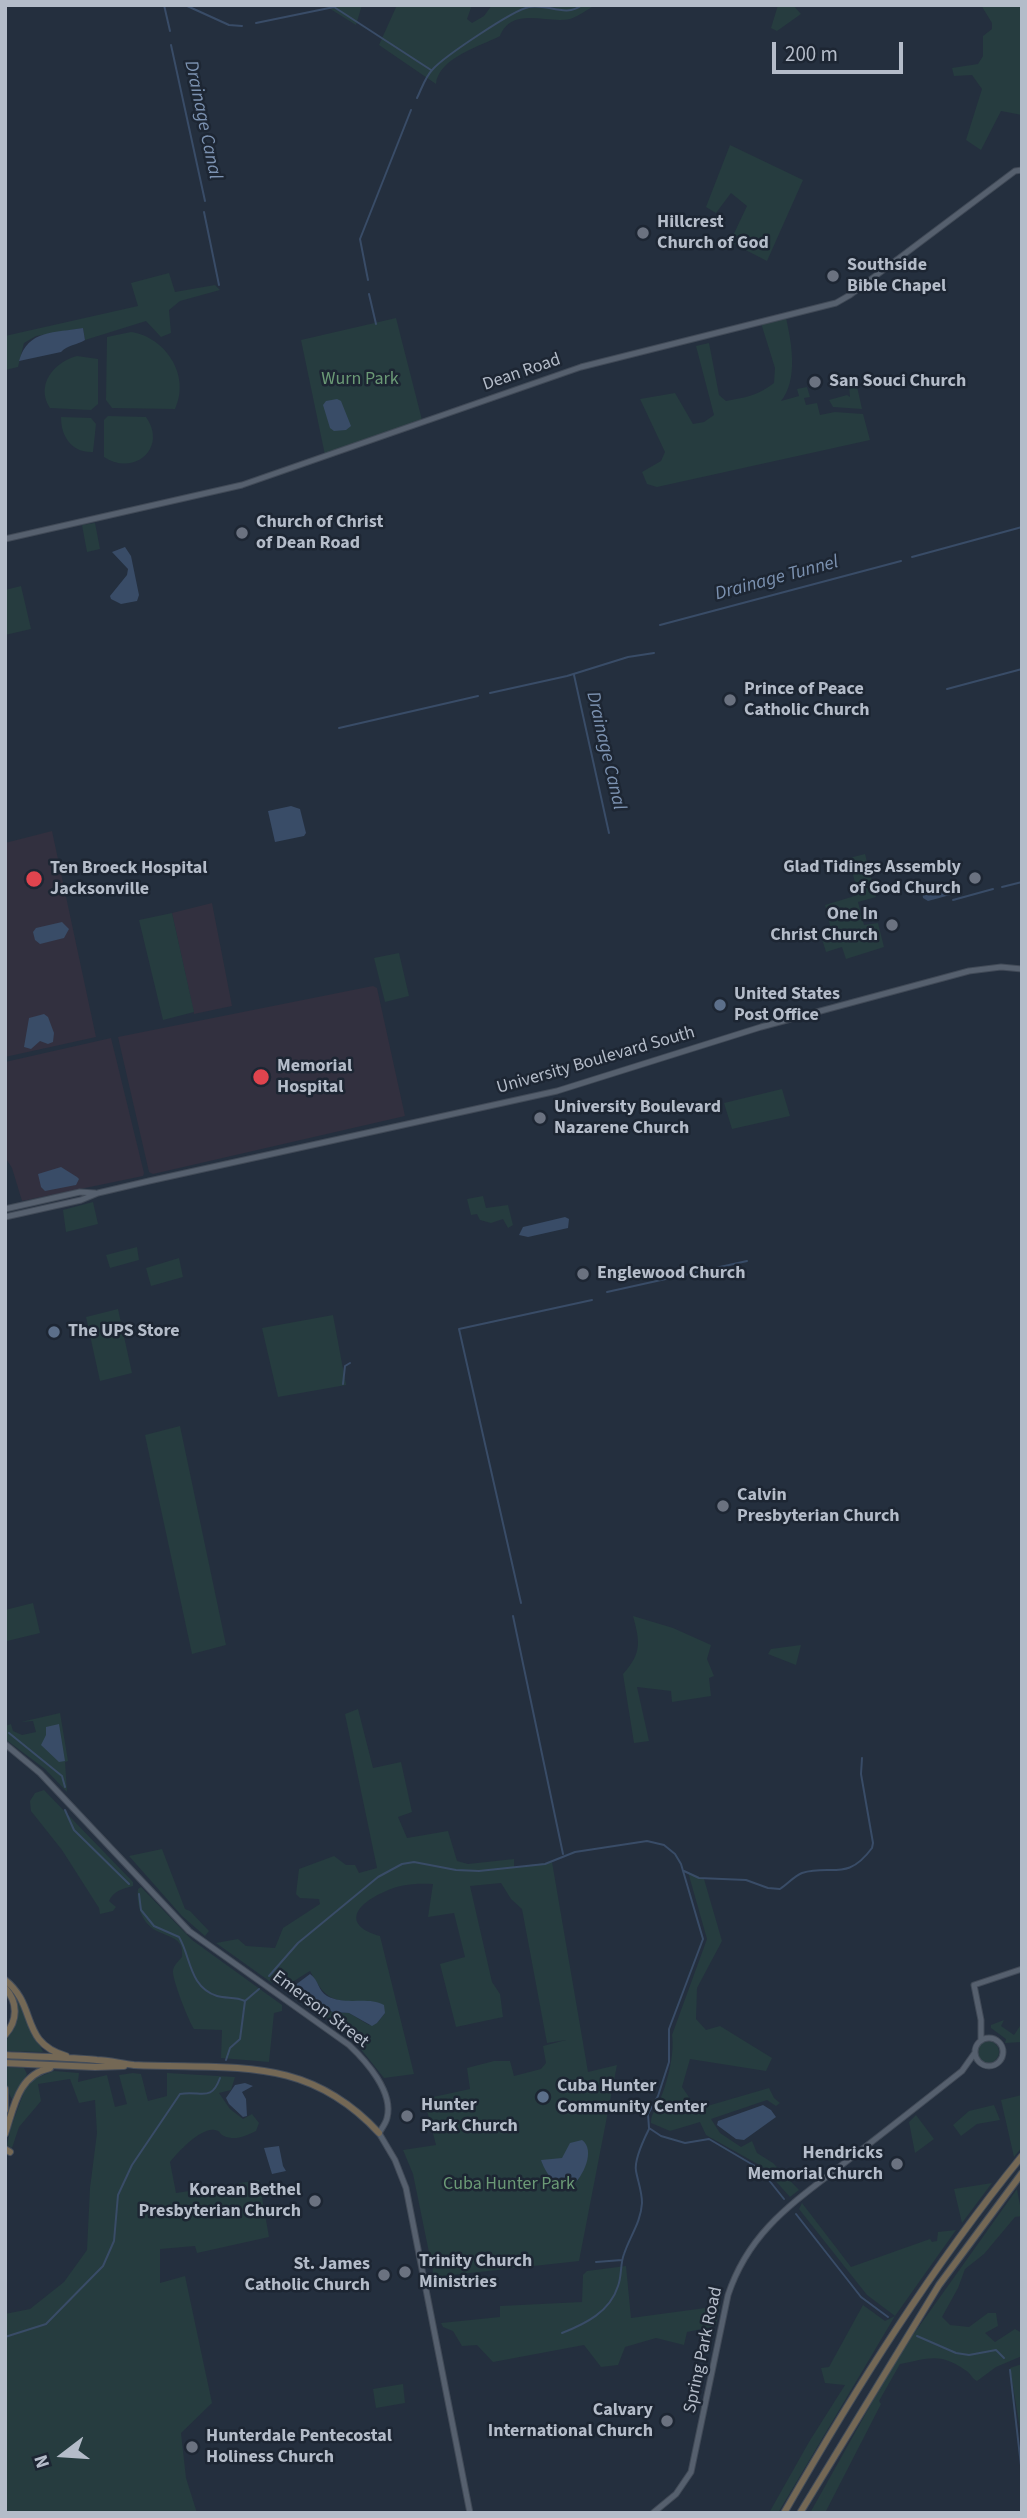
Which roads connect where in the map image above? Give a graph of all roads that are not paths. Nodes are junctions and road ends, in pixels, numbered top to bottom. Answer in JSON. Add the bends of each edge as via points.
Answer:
{"nodes":[{"id":1,"x":1019,"y":170,"type":"edge"},
{"id":2,"x":5,"y":539,"type":"edge"},
{"id":3,"x":1020,"y":969,"type":"edge"},
{"id":4,"x":98,"y":1193,"type":"junction"},
{"id":5,"x":5,"y":1209,"type":"edge"},
{"id":6,"x":5,"y":1216,"type":"edge"},
{"id":7,"x":5,"y":1744,"type":"edge"},
{"id":8,"x":1022,"y":1969,"type":"edge"},
{"id":9,"x":5,"y":1980,"type":"edge"},
{"id":10,"x":5,"y":1987,"type":"edge"},
{"id":11,"x":981,"y":2020,"type":"junction"},
{"id":12,"x":5,"y":2035,"type":"edge"},
{"id":13,"x":990,"y":2037,"type":"junction"},
{"id":14,"x":981,"y":2039,"type":"junction"},
{"id":15,"x":974,"y":2054,"type":"junction"},
{"id":16,"x":5,"y":2055,"type":"edge"},
{"id":17,"x":78,"y":2059,"type":"junction"},
{"id":18,"x":5,"y":2063,"type":"edge"},
{"id":19,"x":980,"y":2063,"type":"junction"},
{"id":20,"x":129,"y":2065,"type":"junction"},
{"id":21,"x":65,"y":2066,"type":"junction"},
{"id":22,"x":962,"y":2071,"type":"junction"},
{"id":23,"x":5,"y":2090,"type":"edge"},
{"id":24,"x":5,"y":2110,"type":"edge"},
{"id":25,"x":379,"y":2133,"type":"junction"},
{"id":26,"x":5,"y":2134,"type":"edge"},
{"id":27,"x":1022,"y":2156,"type":"edge"},
{"id":28,"x":1022,"y":2172,"type":"edge"},
{"id":29,"x":470,"y":2513,"type":"edge"},
{"id":30,"x":653,"y":2513,"type":"edge"},
{"id":31,"x":784,"y":2513,"type":"edge"},
{"id":32,"x":800,"y":2513,"type":"edge"}],
"edges":[{"from":1,"to":2,"type":"main road","name":"Dean Road","via":[[836,303],[581,367],[242,485]]},
{"from":3,"to":4,"type":"main road","name":"University Boulevard South","via":[[969,971],[772,1023],[557,1091]]},
{"from":4,"to":5,"type":"main road","name":"University Boulevard South","via":[[80,1192]]},
{"from":4,"to":6,"type":"main road","name":"University Boulevard South"},
{"from":7,"to":25,"type":"main road","name":"Emerson Street","via":[[40,1773],[189,1931],[355,2050],[385,2096],[387,2121]]},
{"from":8,"to":11,"type":"main road","via":[[974,1985]]},
{"from":9,"to":17,"type":"highway","via":[[20,1997],[41,2044]]},
{"from":10,"to":12,"type":"highway","via":[[15,2013]]},
{"from":11,"to":13,"type":"main road"},
{"from":11,"to":14,"type":"main road"},
{"from":13,"to":14,"type":"main road"},
{"from":13,"to":19,"type":"main road","via":[[1001,2045],[1001,2058],[991,2066]]},
{"from":14,"to":15,"type":"main road"},
{"from":15,"to":19,"type":"main road"},
{"from":15,"to":22,"type":"main road","name":"Spring Park Road"},
{"from":16,"to":17,"type":"highway"},
{"from":17,"to":20,"type":"highway"},
{"from":18,"to":21,"type":"highway"},
{"from":19,"to":22,"type":"main road","name":"Spring Park Road"},
{"from":20,"to":21,"type":"highway"},
{"from":20,"to":25,"type":"highway","via":[[261,2070],[296,2077],[339,2097]]},
{"from":21,"to":26,"type":"highway","via":[[37,2071],[26,2080]]},
{"from":22,"to":30,"type":"main road","name":"Spring Park Road","via":[[778,2214],[752,2245],[728,2295],[691,2472],[676,2494]]},
{"from":23,"to":24,"type":"highway"},
{"from":25,"to":29,"type":"main road","via":[[406,2188]]},
{"from":27,"to":31,"type":"highway","via":[[893,2333]]},
{"from":28,"to":32,"type":"highway","via":[[939,2285]]}]}
